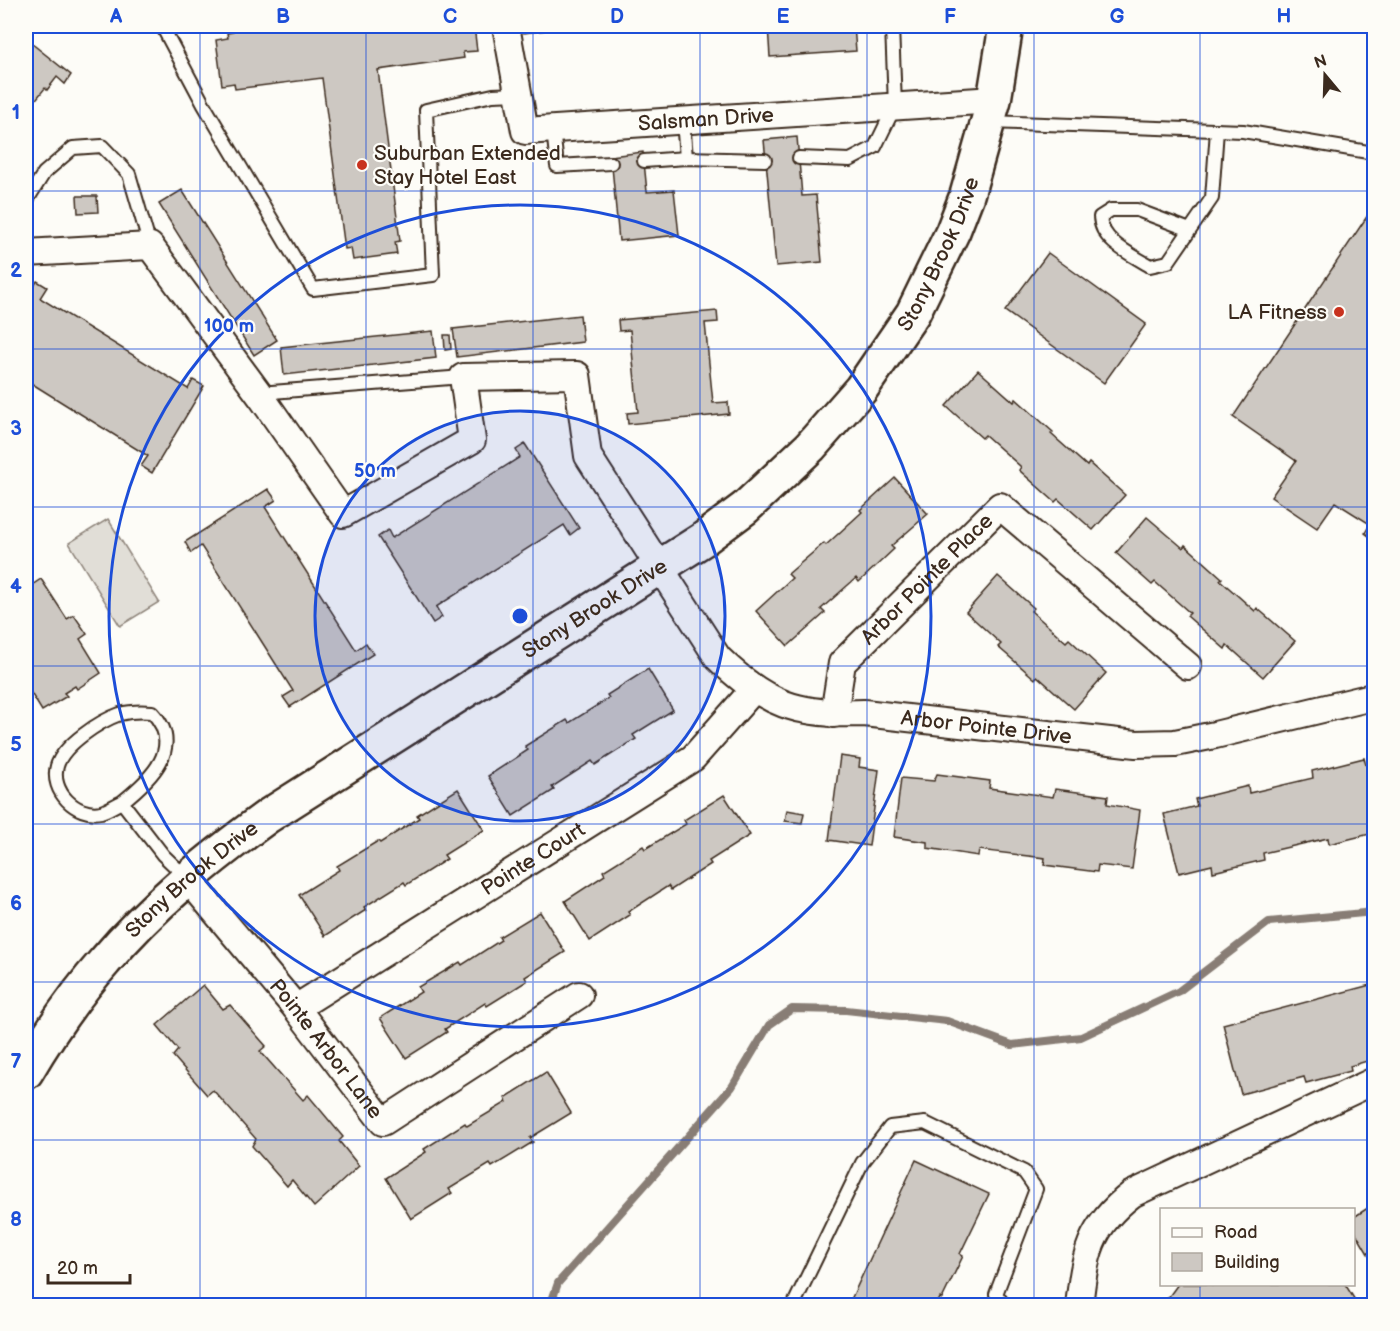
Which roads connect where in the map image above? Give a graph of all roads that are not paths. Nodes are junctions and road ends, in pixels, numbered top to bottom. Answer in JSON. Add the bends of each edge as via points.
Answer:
{"nodes":[{"id":1,"x":162,"y":26,"type":"edge"},
{"id":2,"x":506,"y":26,"type":"edge"},
{"id":3,"x":892,"y":26,"type":"edge"},
{"id":4,"x":1006,"y":26,"type":"edge"},
{"id":5,"x":518,"y":94,"type":"junction"},
{"id":6,"x":895,"y":106,"type":"junction"},
{"id":7,"x":990,"y":111,"type":"junction"},
{"id":8,"x":683,"y":120,"type":"junction"},
{"id":9,"x":553,"y":129,"type":"junction"},
{"id":10,"x":1217,"y":130,"type":"junction"},
{"id":11,"x":1374,"y":153,"type":"edge"},
{"id":12,"x":686,"y":158,"type":"junction"},
{"id":13,"x":799,"y":158,"type":"dead end"},
{"id":14,"x":765,"y":159,"type":"dead end"},
{"id":15,"x":644,"y":161,"type":"dead end"},
{"id":16,"x":611,"y":163,"type":"dead end"},
{"id":17,"x":1190,"y":230,"type":"junction"},
{"id":18,"x":150,"y":246,"type":"junction"},
{"id":19,"x":26,"y":253,"type":"edge"},
{"id":20,"x":463,"y":377,"type":"junction"},
{"id":21,"x":259,"y":393,"type":"junction"},
{"id":22,"x":659,"y":568,"type":"junction"},
{"id":23,"x":1188,"y":666,"type":"dead end"},
{"id":24,"x":754,"y":690,"type":"junction"},
{"id":25,"x":1372,"y":697,"type":"dead end"},
{"id":26,"x":834,"y":714,"type":"junction"},
{"id":27,"x":122,"y":802,"type":"junction"},
{"id":28,"x":188,"y":879,"type":"junction"},
{"id":29,"x":579,"y":995,"type":"dead end"},
{"id":30,"x":296,"y":1008,"type":"junction"},
{"id":31,"x":26,"y":1072,"type":"edge"},
{"id":32,"x":1374,"y":1081,"type":"edge"},
{"id":33,"x":793,"y":1305,"type":"edge"},
{"id":34,"x":1005,"y":1305,"type":"edge"},
{"id":35,"x":1079,"y":1305,"type":"edge"}],
"edges":[{"from":1,"to":5,"type":"lane","via":[[313,289],[433,275],[426,110],[493,95]]},
{"from":2,"to":5,"type":"street","name":"Salsman Drive"},
{"from":3,"to":6,"type":"lane"},
{"from":4,"to":7,"type":"street","name":"Stony Brook Drive"},
{"from":5,"to":9,"type":"street","name":"Salsman Drive","via":[[525,131]]},
{"from":6,"to":7,"type":"street","name":"Salsman Drive"},
{"from":6,"to":8,"type":"street","name":"Salsman Drive"},
{"from":6,"to":13,"type":"lane","via":[[875,147],[850,160]]},
{"from":7,"to":10,"type":"lane"},
{"from":7,"to":22,"type":"street","name":"Stony Brook Drive","via":[[953,231],[913,313],[861,389],[810,447],[745,508]]},
{"from":8,"to":9,"type":"street","name":"Salsman Drive"},
{"from":8,"to":12,"type":"lane"},
{"from":9,"to":16,"type":"lane","via":[[557,166]]},
{"from":10,"to":11,"type":"lane","via":[[1266,134]]},
{"from":10,"to":17,"type":"lane","via":[[1212,198]]},
{"from":12,"to":14,"type":"lane"},
{"from":12,"to":15,"type":"lane"},
{"from":17,"to":17,"type":"lane","via":[[1168,262],[1150,266],[1107,238],[1100,217],[1111,210],[1137,210]]},
{"from":18,"to":19,"type":"street"},
{"from":18,"to":19,"type":"lane","via":[[129,174],[102,147],[73,148],[44,173],[27,200]]},
{"from":18,"to":21,"type":"street"},
{"from":20,"to":21,"type":"lane"},
{"from":20,"to":21,"type":"street","via":[[472,440],[343,514]]},
{"from":20,"to":22,"type":"street","name":"Arbor Pointe Drive","via":[[577,375],[588,456]]},
{"from":22,"to":24,"type":"street","name":"Arbor Pointe Drive","via":[[718,658]]},
{"from":22,"to":28,"type":"street","name":"Stony Brook Drive","via":[[268,816]]},
{"from":23,"to":26,"type":"street","name":"Arbor Pointe Place","via":[[1000,506],[842,663]]},
{"from":24,"to":26,"type":"street","name":"Arbor Pointe Drive","via":[[788,705]]},
{"from":24,"to":30,"type":"street","name":"Pointe Court","via":[[693,758]]},
{"from":25,"to":26,"type":"street","name":"Arbor Pointe Drive","via":[[1175,743],[1136,744],[864,713]]},
{"from":27,"to":27,"type":"lane","via":[[101,812],[83,812],[68,802],[58,787],[57,768],[66,749],[92,729],[118,715],[138,710],[152,712],[162,722],[165,752],[152,774]]},
{"from":27,"to":28,"type":"lane"},
{"from":28,"to":30,"type":"street","name":"Pointe Arbor Lane"},
{"from":28,"to":31,"type":"street","name":"Stony Brook Drive","via":[[104,961],[49,1034]]},
{"from":29,"to":30,"type":"street","name":"Pointe Arbor Lane","via":[[383,1122]]},
{"from":32,"to":35,"type":"street","via":[[1132,1194],[1113,1208],[1087,1251]]},
{"from":33,"to":34,"type":"lane","via":[[862,1163],[890,1127],[925,1123],[1024,1172],[1036,1189],[996,1294]]}]}
